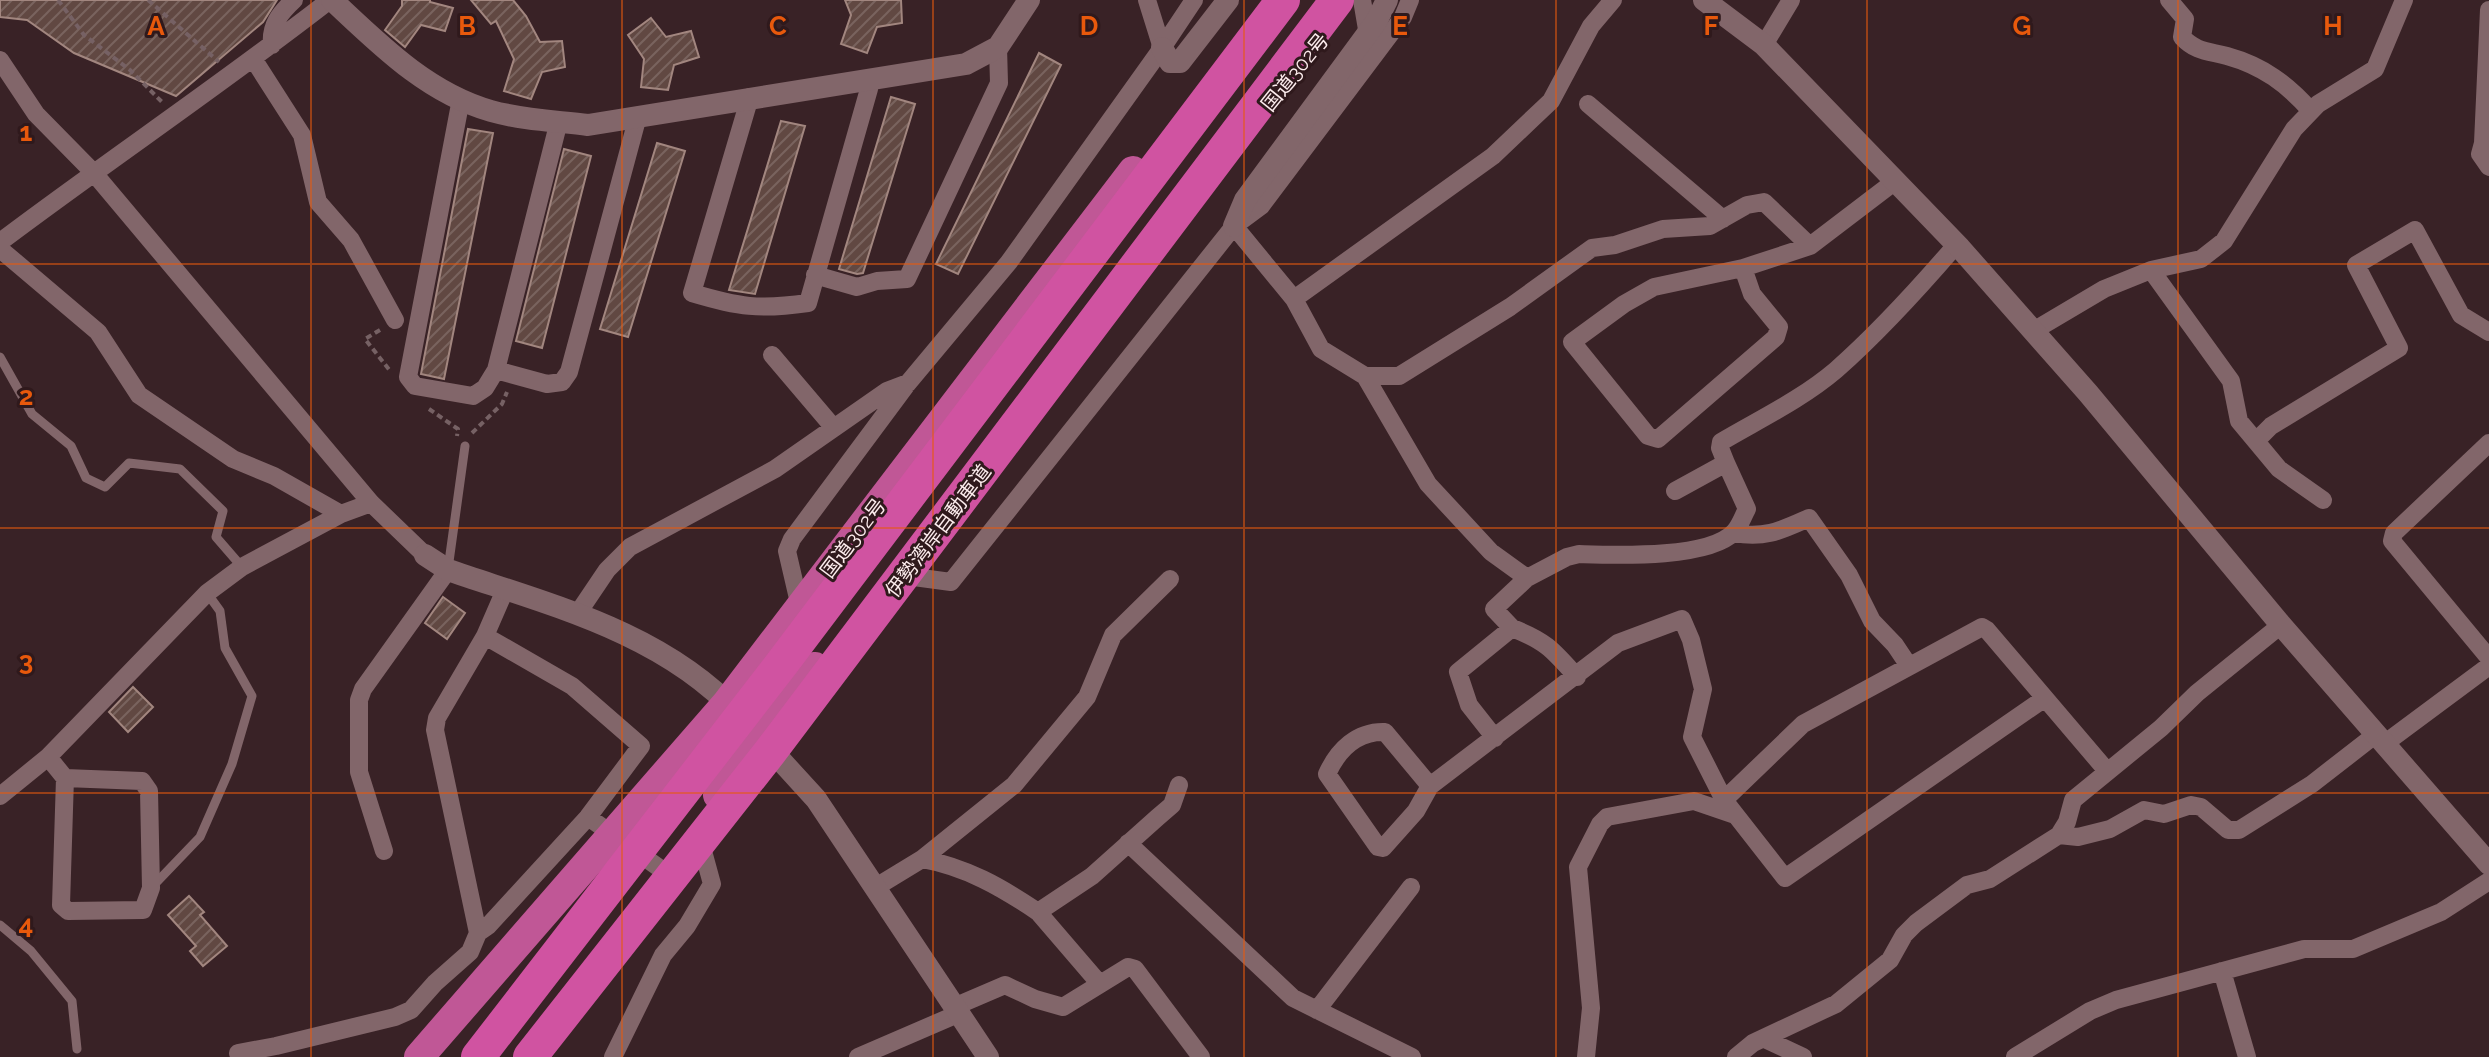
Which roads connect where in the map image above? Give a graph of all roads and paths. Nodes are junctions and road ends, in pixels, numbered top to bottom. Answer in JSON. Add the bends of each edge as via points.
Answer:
{"nodes":[{"id":1,"x":58,"y":0,"type":"edge"},
{"id":2,"x":148,"y":0,"type":"edge"},
{"id":3,"x":294,"y":0,"type":"edge"},
{"id":4,"x":331,"y":0,"type":"edge"},
{"id":5,"x":1029,"y":0,"type":"edge"},
{"id":6,"x":1147,"y":0,"type":"edge"},
{"id":7,"x":1194,"y":0,"type":"edge"},
{"id":8,"x":1228,"y":0,"type":"edge"},
{"id":9,"x":1265,"y":0,"type":"edge"},
{"id":10,"x":1283,"y":0,"type":"edge"},
{"id":11,"x":1337,"y":0,"type":"edge"},
{"id":12,"x":1354,"y":0,"type":"edge"},
{"id":13,"x":1362,"y":0,"type":"edge"},
{"id":14,"x":1387,"y":0,"type":"edge"},
{"id":15,"x":1410,"y":0,"type":"edge"},
{"id":16,"x":1613,"y":0,"type":"edge"},
{"id":17,"x":1704,"y":0,"type":"edge"},
{"id":18,"x":1791,"y":0,"type":"edge"},
{"id":19,"x":2169,"y":0,"type":"edge"},
{"id":20,"x":2404,"y":0,"type":"edge"},
{"id":21,"x":2489,"y":10,"type":"edge"},
{"id":22,"x":272,"y":45,"type":"junction"},
{"id":23,"x":1764,"y":45,"type":"junction"},
{"id":24,"x":998,"y":47,"type":"junction"},
{"id":25,"x":1162,"y":48,"type":"junction"},
{"id":26,"x":0,"y":60,"type":"edge"},
{"id":27,"x":254,"y":60,"type":"junction"},
{"id":28,"x":1372,"y":60,"type":"junction"},
{"id":29,"x":233,"y":74,"type":"junction"},
{"id":30,"x":866,"y":80,"type":"junction"},
{"id":31,"x":750,"y":97,"type":"junction"},
{"id":32,"x":461,"y":99,"type":"junction"},
{"id":33,"x":1588,"y":104,"type":"dead end"},
{"id":34,"x":2311,"y":111,"type":"junction"},
{"id":35,"x":175,"y":114,"type":"junction"},
{"id":36,"x":638,"y":116,"type":"junction"},
{"id":37,"x":559,"y":121,"type":"junction"},
{"id":38,"x":2489,"y":167,"type":"edge"},
{"id":39,"x":93,"y":172,"type":"junction"},
{"id":40,"x":1894,"y":182,"type":"junction"},
{"id":41,"x":1723,"y":219,"type":"junction"},
{"id":42,"x":1234,"y":226,"type":"junction"},
{"id":43,"x":0,"y":242,"type":"edge"},
{"id":44,"x":1956,"y":245,"type":"junction"},
{"id":45,"x":1810,"y":246,"type":"junction"},
{"id":46,"x":0,"y":249,"type":"edge"},
{"id":47,"x":1743,"y":268,"type":"junction"},
{"id":48,"x":2151,"y":270,"type":"junction"},
{"id":49,"x":815,"y":275,"type":"junction"},
{"id":50,"x":1294,"y":299,"type":"junction"},
{"id":51,"x":395,"y":320,"type":"dead end"},
{"id":52,"x":2033,"y":331,"type":"junction"},
{"id":53,"x":2489,"y":332,"type":"edge"},
{"id":54,"x":772,"y":355,"type":"dead end"},
{"id":55,"x":0,"y":357,"type":"edge"},
{"id":56,"x":496,"y":370,"type":"junction"},
{"id":57,"x":515,"y":375,"type":"junction"},
{"id":58,"x":1365,"y":376,"type":"junction"},
{"id":59,"x":908,"y":383,"type":"junction"},
{"id":60,"x":834,"y":428,"type":"junction"},
{"id":61,"x":470,"y":435,"type":"dead end"},
{"id":62,"x":2256,"y":441,"type":"junction"},
{"id":63,"x":2489,"y":443,"type":"edge"},
{"id":64,"x":465,"y":446,"type":"dead end"},
{"id":65,"x":1726,"y":463,"type":"junction"},
{"id":66,"x":1675,"y":491,"type":"dead end"},
{"id":67,"x":2323,"y":500,"type":"dead end"},
{"id":68,"x":371,"y":503,"type":"junction"},
{"id":69,"x":341,"y":514,"type":"junction"},
{"id":70,"x":1734,"y":533,"type":"junction"},
{"id":71,"x":425,"y":555,"type":"joint"},
{"id":72,"x":242,"y":567,"type":"junction"},
{"id":73,"x":448,"y":570,"type":"junction"},
{"id":74,"x":892,"y":574,"type":"junction"},
{"id":75,"x":1527,"y":578,"type":"junction"},
{"id":76,"x":1170,"y":579,"type":"dead end"},
{"id":77,"x":505,"y":590,"type":"junction"},
{"id":78,"x":207,"y":593,"type":"junction"},
{"id":79,"x":800,"y":607,"type":"junction"},
{"id":80,"x":578,"y":613,"type":"junction"},
{"id":81,"x":2281,"y":625,"type":"junction"},
{"id":82,"x":1512,"y":628,"type":"junction"},
{"id":83,"x":485,"y":636,"type":"junction"},
{"id":84,"x":2489,"y":658,"type":"edge"},
{"id":85,"x":783,"y":662,"type":"junction"},
{"id":86,"x":1909,"y":666,"type":"junction"},
{"id":87,"x":2489,"y":666,"type":"edge"},
{"id":88,"x":1577,"y":677,"type":"junction"},
{"id":89,"x":2045,"y":698,"type":"junction"},
{"id":90,"x":727,"y":703,"type":"junction"},
{"id":91,"x":1495,"y":738,"type":"junction"},
{"id":92,"x":2380,"y":739,"type":"junction"},
{"id":93,"x":764,"y":744,"type":"junction"},
{"id":94,"x":48,"y":757,"type":"junction"},
{"id":95,"x":2107,"y":771,"type":"junction"},
{"id":96,"x":65,"y":778,"type":"junction"},
{"id":97,"x":1179,"y":785,"type":"dead end"},
{"id":98,"x":1430,"y":786,"type":"junction"},
{"id":99,"x":0,"y":796,"type":"edge"},
{"id":100,"x":1730,"y":807,"type":"junction"},
{"id":101,"x":600,"y":825,"type":"junction"},
{"id":102,"x":696,"y":827,"type":"junction"},
{"id":103,"x":2059,"y":835,"type":"junction"},
{"id":104,"x":1128,"y":843,"type":"junction"},
{"id":105,"x":384,"y":851,"type":"dead end"},
{"id":106,"x":922,"y":859,"type":"junction"},
{"id":107,"x":2489,"y":864,"type":"edge"},
{"id":108,"x":665,"y":872,"type":"junction"},
{"id":109,"x":2489,"y":881,"type":"edge"},
{"id":110,"x":876,"y":887,"type":"junction"},
{"id":111,"x":1411,"y":887,"type":"dead end"},
{"id":112,"x":151,"y":888,"type":"junction"},
{"id":113,"x":1038,"y":912,"type":"junction"},
{"id":114,"x":0,"y":925,"type":"edge"},
{"id":115,"x":478,"y":933,"type":"junction"},
{"id":116,"x":2222,"y":971,"type":"junction"},
{"id":117,"x":1099,"y":983,"type":"junction"},
{"id":118,"x":958,"y":1009,"type":"junction"},
{"id":119,"x":1317,"y":1010,"type":"junction"},
{"id":120,"x":1765,"y":1039,"type":"junction"},
{"id":121,"x":77,"y":1049,"type":"dead end"},
{"id":122,"x":2038,"y":1050,"type":"edge"},
{"id":123,"x":238,"y":1053,"type":"dead end"},
{"id":124,"x":419,"y":1057,"type":"edge"},
{"id":125,"x":451,"y":1057,"type":"edge"},
{"id":126,"x":478,"y":1057,"type":"edge"},
{"id":127,"x":530,"y":1057,"type":"edge"},
{"id":128,"x":537,"y":1057,"type":"edge"},
{"id":129,"x":557,"y":1057,"type":"edge"},
{"id":130,"x":613,"y":1057,"type":"edge"},
{"id":131,"x":858,"y":1057,"type":"edge"},
{"id":132,"x":988,"y":1057,"type":"edge"},
{"id":133,"x":1201,"y":1057,"type":"edge"},
{"id":134,"x":1412,"y":1057,"type":"edge"},
{"id":135,"x":1586,"y":1057,"type":"edge"},
{"id":136,"x":1736,"y":1057,"type":"edge"},
{"id":137,"x":1803,"y":1057,"type":"edge"},
{"id":138,"x":2015,"y":1057,"type":"edge"},
{"id":139,"x":2247,"y":1057,"type":"edge"}],
"edges":[{"from":1,"to":35,"type":"path","via":[[84,35]]},
{"from":2,"to":29,"type":"path"},
{"from":3,"to":22,"type":"street","via":[[271,31]]},
{"from":4,"to":22,"type":"street"},
{"from":4,"to":32,"type":"street","via":[[406,66]]},
{"from":5,"to":24,"type":"street"},
{"from":6,"to":25,"type":"street"},
{"from":7,"to":25,"type":"street"},
{"from":8,"to":25,"type":"street","via":[[1180,62],[1170,62]]},
{"from":9,"to":79,"type":"highway","name":"国道302号"},
{"from":10,"to":85,"type":"highway"},
{"from":11,"to":93,"type":"highway","name":"伊勢湾岸自動車道"},
{"from":12,"to":74,"type":"highway","name":"国道302号"},
{"from":13,"to":28,"type":"street"},
{"from":14,"to":42,"type":"street","via":[[1245,200]]},
{"from":15,"to":28,"type":"street"},
{"from":16,"to":50,"type":"street","via":[[1591,26],[1551,101],[1493,156]]},
{"from":17,"to":23,"type":"street"},
{"from":18,"to":23,"type":"street"},
{"from":19,"to":34,"type":"street","via":[[2185,19],[2182,37],[2191,46],[2281,80]]},
{"from":20,"to":34,"type":"street","via":[[2375,69]]},
{"from":21,"to":38,"type":"street","via":[[2480,154]]},
{"from":22,"to":27,"type":"street"},
{"from":23,"to":40,"type":"street"},
{"from":24,"to":30,"type":"street","via":[[966,64]]},
{"from":24,"to":49,"type":"street","via":[[999,83],[907,279],[857,287]]},
{"from":25,"to":59,"type":"street","via":[[1009,262]]},
{"from":26,"to":39,"type":"street","via":[[36,114]]},
{"from":27,"to":29,"type":"street"},
{"from":27,"to":51,"type":"street","via":[[302,135],[318,202],[351,240]]},
{"from":28,"to":42,"type":"street","via":[[1261,206]]},
{"from":29,"to":35,"type":"street"},
{"from":30,"to":31,"type":"street"},
{"from":30,"to":49,"type":"street","via":[[869,89]]},
{"from":31,"to":36,"type":"street"},
{"from":31,"to":49,"type":"street","via":[[692,293],[752,308],[808,303]]},
{"from":32,"to":37,"type":"street","via":[[532,120]]},
{"from":32,"to":56,"type":"street","via":[[408,377],[415,386],[473,396]]},
{"from":33,"to":41,"type":"street"},
{"from":34,"to":48,"type":"street","via":[[2294,129],[2224,241],[2201,259]]},
{"from":35,"to":39,"type":"street"},
{"from":36,"to":37,"type":"street","via":[[588,125]]},
{"from":36,"to":57,"type":"street","via":[[569,372],[562,382],[547,384]]},
{"from":37,"to":56,"type":"street"},
{"from":39,"to":43,"type":"street"},
{"from":39,"to":68,"type":"street"},
{"from":40,"to":44,"type":"street"},
{"from":40,"to":45,"type":"street"},
{"from":41,"to":45,"type":"street","via":[[1764,202]]},
{"from":41,"to":58,"type":"street","via":[[1710,226],[1663,229],[1592,248],[1399,376]]},
{"from":42,"to":50,"type":"street"},
{"from":42,"to":74,"type":"street","via":[[951,582]]},
{"from":44,"to":52,"type":"street"},
{"from":44,"to":65,"type":"street","via":[[1835,370],[1721,442]]},
{"from":45,"to":47,"type":"street"},
{"from":46,"to":69,"type":"street","via":[[98,332],[139,395],[233,459]]},
{"from":47,"to":47,"type":"street","via":[[1654,287],[1572,342],[1648,436],[1658,439],[1776,337],[1779,327],[1752,294]]},
{"from":48,"to":52,"type":"street","via":[[2104,289]]},
{"from":48,"to":62,"type":"street","via":[[2231,381],[2239,421]]},
{"from":50,"to":58,"type":"street","via":[[1321,349]]},
{"from":52,"to":81,"type":"street"},
{"from":53,"to":62,"type":"street","via":[[2461,315],[2415,230],[2356,265],[2399,348],[2271,426]]},
{"from":54,"to":60,"type":"street"},
{"from":55,"to":72,"type":"lane","via":[[32,414],[71,446],[86,478],[105,487],[129,463],[180,469],[223,511],[216,537]]},
{"from":56,"to":57,"type":"street"},
{"from":57,"to":61,"type":"path","via":[[502,404]]},
{"from":58,"to":75,"type":"street","via":[[1428,484],[1491,552]]},
{"from":59,"to":60,"type":"street","via":[[887,391]]},
{"from":59,"to":79,"type":"street","via":[[792,539],[787,551]]},
{"from":60,"to":80,"type":"street","via":[[775,469],[630,547]]},
{"from":62,"to":67,"type":"street","via":[[2279,469]]},
{"from":63,"to":84,"type":"street","via":[[2394,533],[2392,541]]},
{"from":64,"to":73,"type":"lane"},
{"from":65,"to":66,"type":"street"},
{"from":65,"to":70,"type":"street","via":[[1747,509]]},
{"from":68,"to":69,"type":"street"},
{"from":68,"to":71,"type":"street"},
{"from":69,"to":72,"type":"street"},
{"from":70,"to":75,"type":"street","via":[[1670,553],[1579,554]]},
{"from":70,"to":86,"type":"street","via":[[1772,534],[1809,518],[1849,575],[1872,621]]},
{"from":71,"to":73,"type":"street"},
{"from":72,"to":78,"type":"street"},
{"from":73,"to":77,"type":"street"},
{"from":73,"to":105,"type":"street","via":[[359,700],[359,772]]},
{"from":74,"to":93,"type":"highway","name":"国道302号"},
{"from":75,"to":82,"type":"street","via":[[1494,609]]},
{"from":76,"to":106,"type":"street","via":[[1113,635],[1087,697],[1014,785]]},
{"from":77,"to":80,"type":"street"},
{"from":77,"to":83,"type":"street"},
{"from":78,"to":94,"type":"street"},
{"from":78,"to":112,"type":"lane","via":[[220,611],[225,648],[252,696],[232,764],[200,837]]},
{"from":79,"to":90,"type":"highway","name":"国道302号"},
{"from":80,"to":90,"type":"street","via":[[680,665]]},
{"from":81,"to":92,"type":"street"},
{"from":81,"to":95,"type":"street"},
{"from":82,"to":88,"type":"street","via":[[1550,647]]},
{"from":82,"to":91,"type":"street","via":[[1458,672],[1469,705]]},
{"from":83,"to":101,"type":"street","via":[[572,686],[641,746]]},
{"from":83,"to":115,"type":"street","via":[[435,730]]},
{"from":85,"to":125,"type":"highway"},
{"from":85,"to":126,"type":"highway"},
{"from":86,"to":89,"type":"street","via":[[1982,627]]},
{"from":86,"to":100,"type":"street","via":[[1803,724]]},
{"from":87,"to":92,"type":"street"},
{"from":88,"to":91,"type":"street"},
{"from":88,"to":100,"type":"street","via":[[1618,643],[1682,619],[1703,689],[1692,737]]},
{"from":89,"to":95,"type":"street"},
{"from":89,"to":100,"type":"street","via":[[1785,878]]},
{"from":90,"to":93,"type":"street"},
{"from":90,"to":101,"type":"highway","name":"国道302号"},
{"from":91,"to":98,"type":"street"},
{"from":92,"to":103,"type":"street","via":[[2239,830],[2228,830],[2191,805],[2164,814],[2144,810],[2110,829],[2078,837]]},
{"from":92,"to":107,"type":"street"},
{"from":93,"to":102,"type":"highway","name":"国道302号"},
{"from":93,"to":110,"type":"street","via":[[816,799]]},
{"from":93,"to":127,"type":"highway","name":"伊勢湾岸自動車道"},
{"from":93,"to":129,"type":"highway"},
{"from":94,"to":96,"type":"street"},
{"from":94,"to":99,"type":"street"},
{"from":95,"to":103,"type":"street","via":[[2073,800]]},
{"from":96,"to":112,"type":"street","via":[[142,781],[149,791]]},
{"from":96,"to":112,"type":"street","via":[[61,905],[68,911],[143,910]]},
{"from":97,"to":104,"type":"street","via":[[1172,805]]},
{"from":98,"to":98,"type":"street","via":[[1383,848],[1327,774],[1343,746],[1385,732]]},
{"from":100,"to":135,"type":"street","via":[[1694,801],[1607,817],[1600,824],[1578,867],[1591,1008]]},
{"from":101,"to":108,"type":"street"},
{"from":101,"to":115,"type":"street"},
{"from":101,"to":124,"type":"highway","name":"国道302号"},
{"from":102,"to":108,"type":"highway","name":"国道302号"},
{"from":102,"to":130,"type":"street","via":[[712,884],[663,955]]},
{"from":103,"to":120,"type":"street","via":[[1990,879],[1967,885],[1916,923],[1890,960],[1836,1004]]},
{"from":104,"to":113,"type":"street","via":[[1092,876]]},
{"from":104,"to":119,"type":"street","via":[[1281,988]]},
{"from":106,"to":110,"type":"street"},
{"from":106,"to":113,"type":"street","via":[[951,864],[998,885]]},
{"from":108,"to":128,"type":"highway","name":"国道302号","via":[[587,975]]},
{"from":109,"to":116,"type":"street","via":[[2441,912],[2353,949],[2304,949]]},
{"from":110,"to":118,"type":"street"},
{"from":111,"to":119,"type":"street"},
{"from":113,"to":117,"type":"street"},
{"from":114,"to":121,"type":"lane","via":[[31,951],[72,1001]]},
{"from":115,"to":123,"type":"street","via":[[470,952],[411,1010]]},
{"from":116,"to":122,"type":"street","via":[[2090,1011]]},
{"from":116,"to":139,"type":"street"},
{"from":117,"to":118,"type":"street","via":[[1063,1007],[1005,985]]},
{"from":117,"to":133,"type":"street","via":[[1128,967],[1135,969]]},
{"from":118,"to":131,"type":"street"},
{"from":118,"to":132,"type":"street"},
{"from":119,"to":134,"type":"street"},
{"from":120,"to":136,"type":"street"},
{"from":120,"to":137,"type":"street"},
{"from":122,"to":138,"type":"street"}]}
